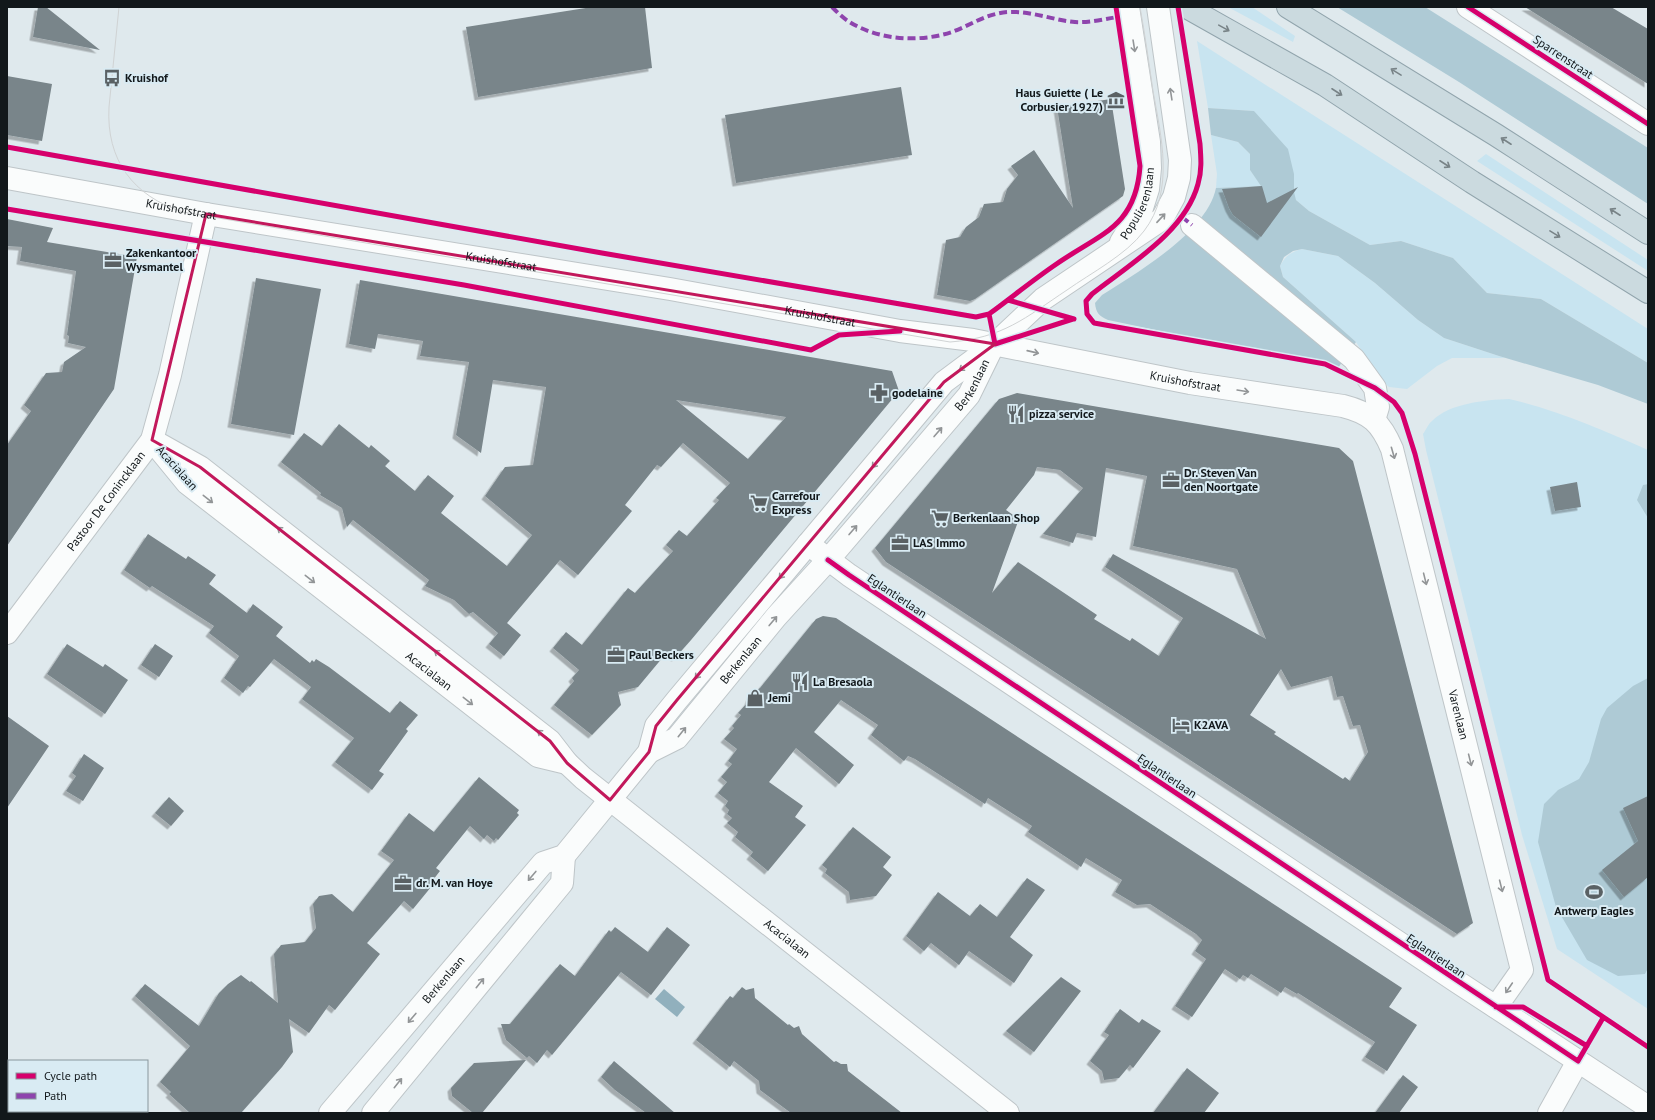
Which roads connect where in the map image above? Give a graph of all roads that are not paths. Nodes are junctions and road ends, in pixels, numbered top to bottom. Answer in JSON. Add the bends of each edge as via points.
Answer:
{"nodes":[{"id":1,"x":1128,"y":7,"type":"edge"},
{"id":2,"x":1158,"y":7,"type":"edge"},
{"id":3,"x":1288,"y":7,"type":"edge"},
{"id":4,"x":1468,"y":7,"type":"edge"},
{"id":5,"x":1190,"y":9,"type":"dead end"},
{"id":6,"x":1648,"y":124,"type":"edge"},
{"id":7,"x":7,"y":178,"type":"edge"},
{"id":8,"x":206,"y":214,"type":"junction"},
{"id":9,"x":1192,"y":225,"type":"dead end"},
{"id":10,"x":1648,"y":233,"type":"edge"},
{"id":11,"x":1117,"y":248,"type":"junction"},
{"id":12,"x":1648,"y":292,"type":"edge"},
{"id":13,"x":995,"y":344,"type":"junction"},
{"id":14,"x":1374,"y":420,"type":"junction"},
{"id":15,"x":152,"y":440,"type":"junction"},
{"id":16,"x":808,"y":544,"type":"junction"},
{"id":17,"x":828,"y":560,"type":"junction"},
{"id":18,"x":7,"y":633,"type":"edge"},
{"id":19,"x":649,"y":752,"type":"junction"},
{"id":20,"x":610,"y":800,"type":"junction"},
{"id":21,"x":564,"y":856,"type":"junction"},
{"id":22,"x":1496,"y":1007,"type":"junction"},
{"id":23,"x":1578,"y":1061,"type":"junction"},
{"id":24,"x":350,"y":1090,"type":"junction"},
{"id":25,"x":1648,"y":1107,"type":"edge"},
{"id":26,"x":375,"y":1112,"type":"edge"},
{"id":27,"x":330,"y":1113,"type":"edge"},
{"id":28,"x":1008,"y":1113,"type":"edge"},
{"id":29,"x":1549,"y":1113,"type":"edge"}],
"edges":[{"from":1,"to":11,"type":"street","name":"Populierenlaan","one_way":true,"via":[[1149,142],[1150,168],[1148,189],[1142,208]]},
{"from":11,"to":2,"type":"street","name":"Populierenlaan","one_way":true,"via":[[1162,219],[1174,197],[1179,178],[1179,144]]},
{"from":10,"to":3,"type":"highway","one_way":true},
{"from":4,"to":6,"type":"street","name":"Sparrenstraat"},
{"from":5,"to":12,"type":"highway","one_way":true,"via":[[1325,85],[1472,182]]},
{"from":7,"to":8,"type":"street","name":"Kruishofstraat"},
{"from":8,"to":13,"type":"street","name":"Kruishofstraat","via":[[670,289],[900,331]]},
{"from":8,"to":15,"type":"street","name":"Pastoor De Conincklaan"},
{"from":9,"to":14,"type":"street","via":[[1354,359],[1375,388],[1378,407]]},
{"from":11,"to":13,"type":"street","via":[[1044,299]]},
{"from":13,"to":14,"type":"street","name":"Kruishofstraat","one_way":true,"via":[[1190,383],[1343,406],[1359,410]]},
{"from":13,"to":16,"type":"street","name":"Berkenlaan","one_way":true,"via":[[944,382]]},
{"from":17,"to":13,"type":"street","name":"Berkenlaan","one_way":true,"via":[[969,395]]},
{"from":14,"to":22,"type":"street","name":"Varenlaan","one_way":true,"via":[[1385,433],[1392,449],[1522,970]]},
{"from":15,"to":18,"type":"street","name":"Pastoor De Conincklaan"},
{"from":15,"to":20,"type":"street","name":"Acacialaan","via":[[200,467],[550,741],[567,764]]},
{"from":16,"to":17,"type":"street"},
{"from":16,"to":19,"type":"street","name":"Berkenlaan","one_way":true,"via":[[656,726]]},
{"from":19,"to":17,"type":"street","name":"Berkenlaan","one_way":true,"via":[[677,738],[776,617]]},
{"from":17,"to":22,"type":"street","name":"Eglantierlaan"},
{"from":19,"to":20,"type":"street","name":"Berkenlaan"},
{"from":20,"to":21,"type":"street","name":"Berkenlaan"},
{"from":20,"to":28,"type":"street","name":"Acacialaan"},
{"from":21,"to":24,"type":"street","name":"Berkenlaan","one_way":true,"via":[[543,863]]},
{"from":26,"to":21,"type":"street","one_way":true,"via":[[562,883]]},
{"from":22,"to":23,"type":"street","name":"Eglantierlaan"},
{"from":23,"to":25,"type":"street","name":"Eglantierlaan"},
{"from":23,"to":29,"type":"street"},
{"from":24,"to":26,"type":"street"},
{"from":24,"to":27,"type":"street","name":"Berkenlaan"}]}
